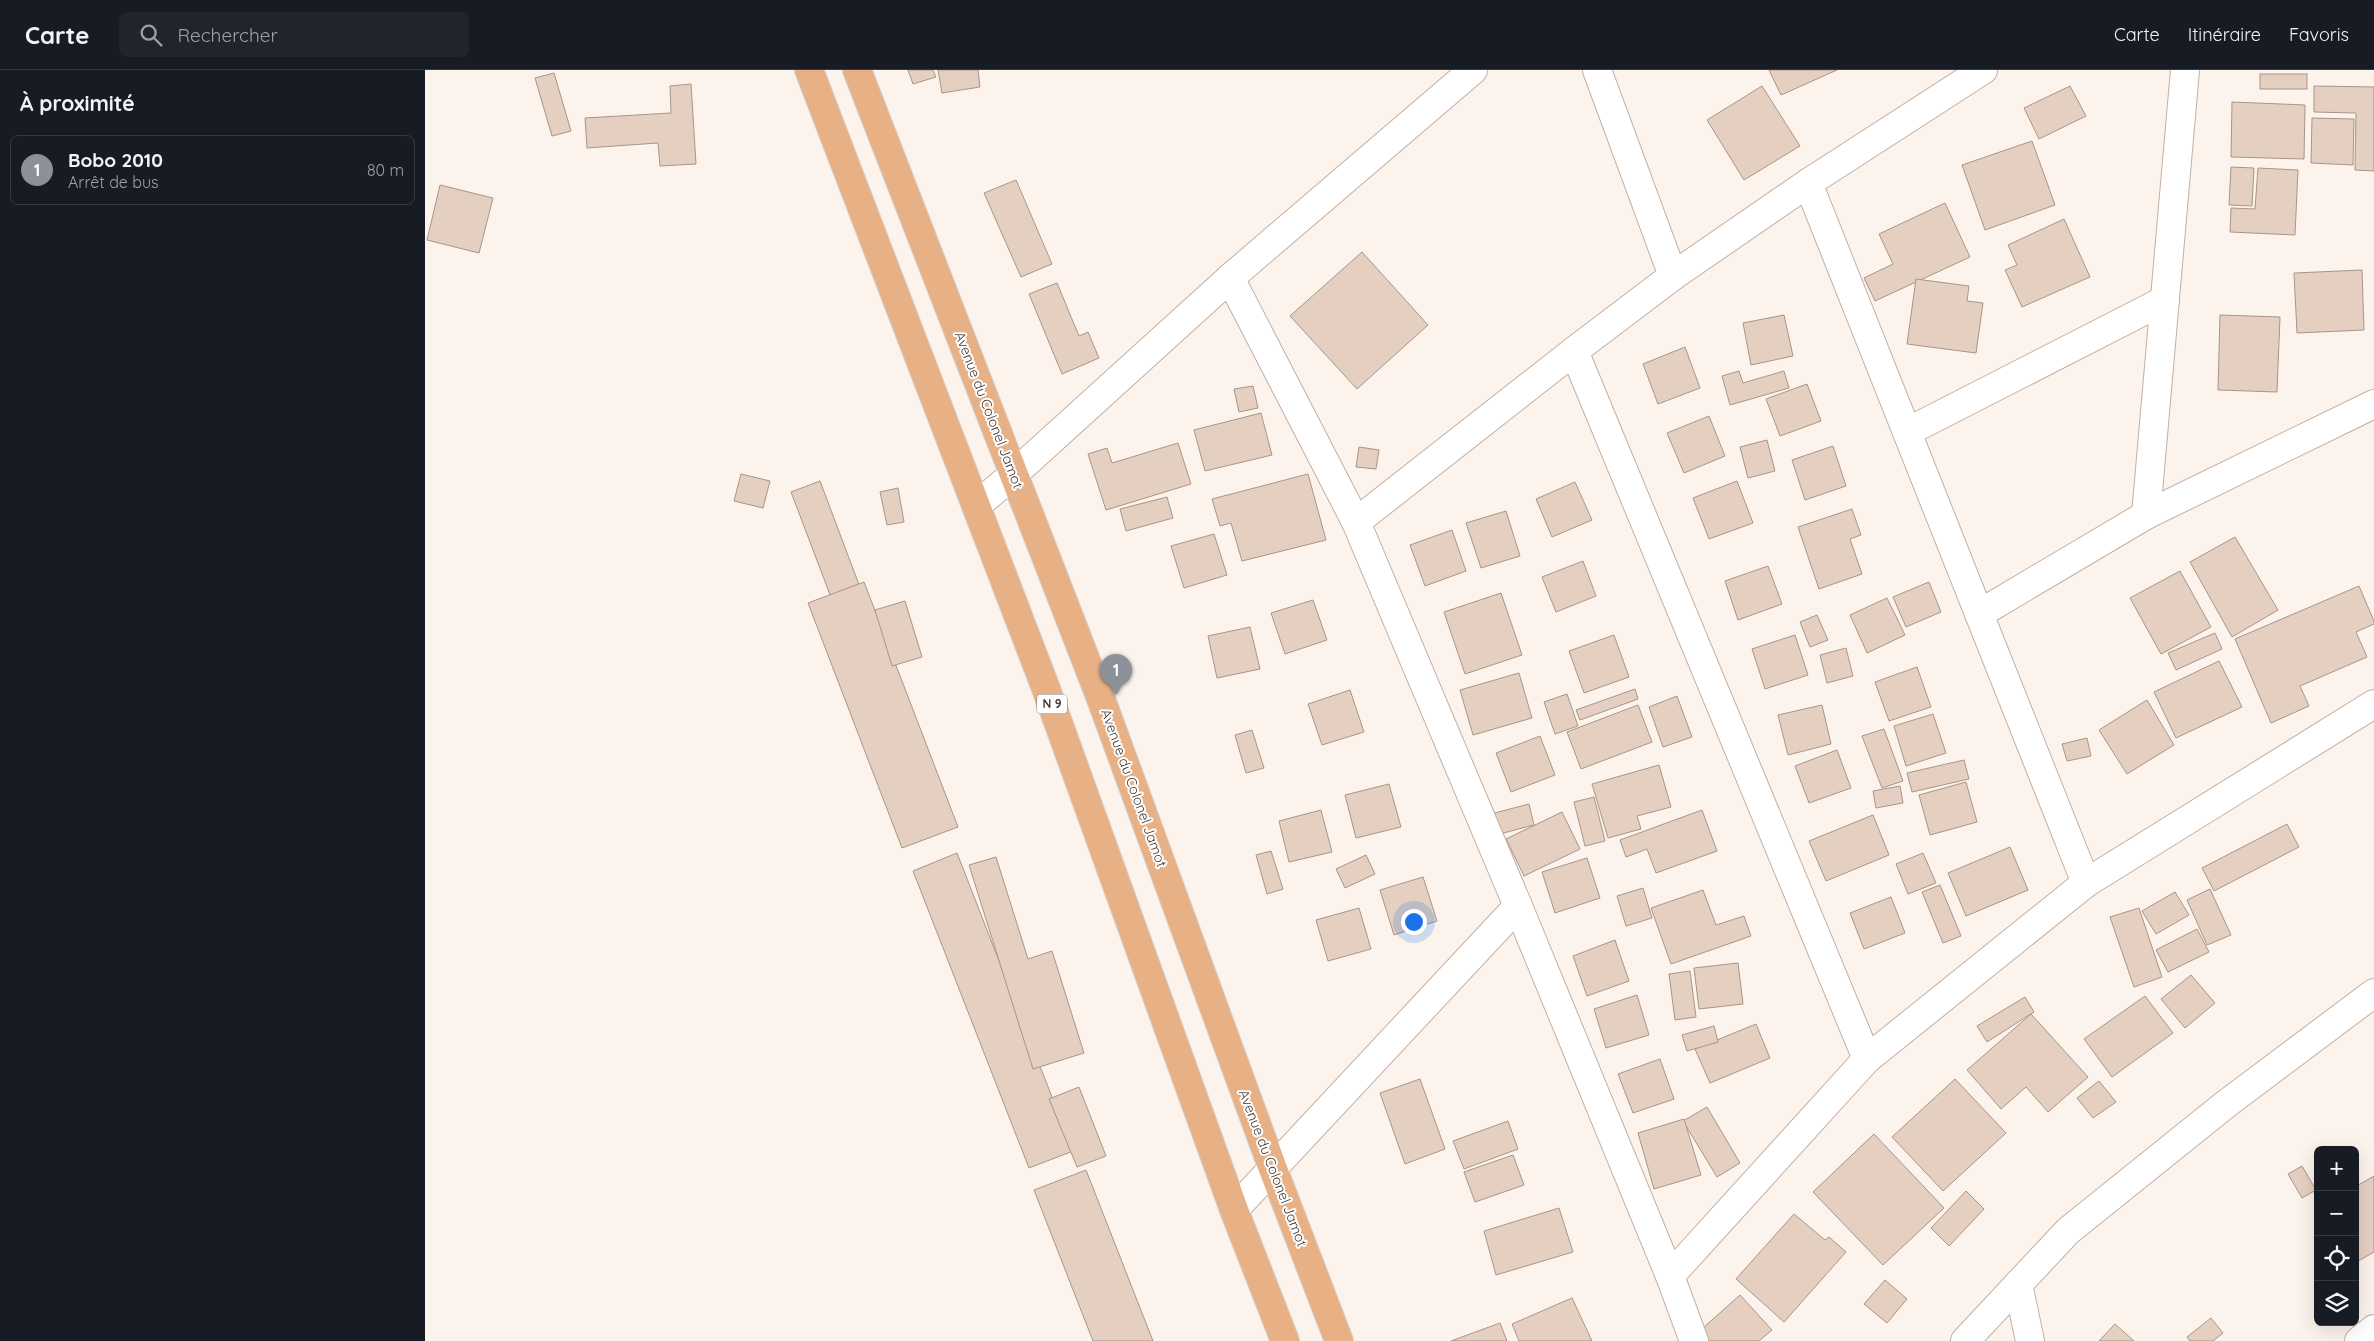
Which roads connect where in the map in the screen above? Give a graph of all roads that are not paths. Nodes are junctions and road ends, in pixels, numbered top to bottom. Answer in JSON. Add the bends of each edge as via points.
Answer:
{"nodes":[{"id":1,"x":809,"y":70,"type":"edge"},
{"id":2,"x":857,"y":70,"type":"edge"},
{"id":3,"x":1473,"y":70,"type":"edge"},
{"id":4,"x":1597,"y":70,"type":"edge"},
{"id":5,"x":1983,"y":70,"type":"edge"},
{"id":6,"x":2185,"y":70,"type":"edge"},
{"id":7,"x":1808,"y":183,"type":"junction"},
{"id":8,"x":1673,"y":276,"type":"junction"},
{"id":9,"x":1230,"y":278,"type":"junction"},
{"id":10,"x":2165,"y":300,"type":"junction"},
{"id":11,"x":1574,"y":351,"type":"junction"},
{"id":12,"x":2374,"y":404,"type":"edge"},
{"id":13,"x":1907,"y":432,"type":"junction"},
{"id":14,"x":1014,"y":474,"type":"junction"},
{"id":15,"x":976,"y":506,"type":"junction"},
{"id":16,"x":2146,"y":515,"type":"junction"},
{"id":17,"x":1356,"y":522,"type":"junction"},
{"id":18,"x":1979,"y":614,"type":"junction"},
{"id":19,"x":2374,"y":704,"type":"edge"},
{"id":20,"x":2086,"y":883,"type":"junction"},
{"id":21,"x":1519,"y":906,"type":"junction"},
{"id":22,"x":2374,"y":993,"type":"edge"},
{"id":23,"x":1867,"y":1059,"type":"junction"},
{"id":24,"x":1273,"y":1169,"type":"junction"},
{"id":25,"x":1234,"y":1210,"type":"junction"},
{"id":26,"x":1670,"y":1276,"type":"junction"},
{"id":27,"x":2018,"y":1284,"type":"junction"},
{"id":28,"x":2374,"y":1329,"type":"edge"},
{"id":29,"x":1285,"y":1341,"type":"edge"},
{"id":30,"x":1339,"y":1341,"type":"edge"},
{"id":31,"x":1694,"y":1341,"type":"edge"},
{"id":32,"x":1965,"y":1341,"type":"edge"},
{"id":33,"x":2030,"y":1341,"type":"edge"},
{"id":34,"x":2359,"y":1341,"type":"edge"}],
"edges":[{"from":1,"to":15,"type":"main road","number":"N 9"},
{"from":2,"to":14,"type":"main road","name":"Avenue du Colonel Jamot"},
{"from":3,"to":9,"type":"street"},
{"from":4,"to":8,"type":"street"},
{"from":5,"to":7,"type":"street"},
{"from":6,"to":10,"type":"street"},
{"from":7,"to":8,"type":"street"},
{"from":7,"to":13,"type":"street"},
{"from":8,"to":11,"type":"street"},
{"from":9,"to":14,"type":"street"},
{"from":9,"to":17,"type":"street"},
{"from":10,"to":13,"type":"street"},
{"from":10,"to":16,"type":"street"},
{"from":11,"to":17,"type":"street"},
{"from":11,"to":23,"type":"street"},
{"from":12,"to":16,"type":"street"},
{"from":13,"to":18,"type":"street"},
{"from":14,"to":15,"type":"street"},
{"from":14,"to":24,"type":"main road","name":"Avenue du Colonel Jamot","via":[[1101,699]]},
{"from":15,"to":25,"type":"main road","number":"N 9","via":[[1045,686]]},
{"from":16,"to":18,"type":"street"},
{"from":17,"to":21,"type":"street"},
{"from":18,"to":20,"type":"street"},
{"from":19,"to":20,"type":"street"},
{"from":20,"to":23,"type":"street"},
{"from":21,"to":24,"type":"street"},
{"from":21,"to":26,"type":"street"},
{"from":22,"to":27,"type":"street","via":[[2226,1104],[2068,1230]]},
{"from":23,"to":26,"type":"street"},
{"from":24,"to":25,"type":"street"},
{"from":24,"to":30,"type":"main road","name":"Avenue du Colonel Jamot"},
{"from":25,"to":29,"type":"main road","number":"N 9"},
{"from":26,"to":31,"type":"street"},
{"from":27,"to":32,"type":"street"},
{"from":27,"to":33,"type":"street"},
{"from":28,"to":34,"type":"street"}]}
